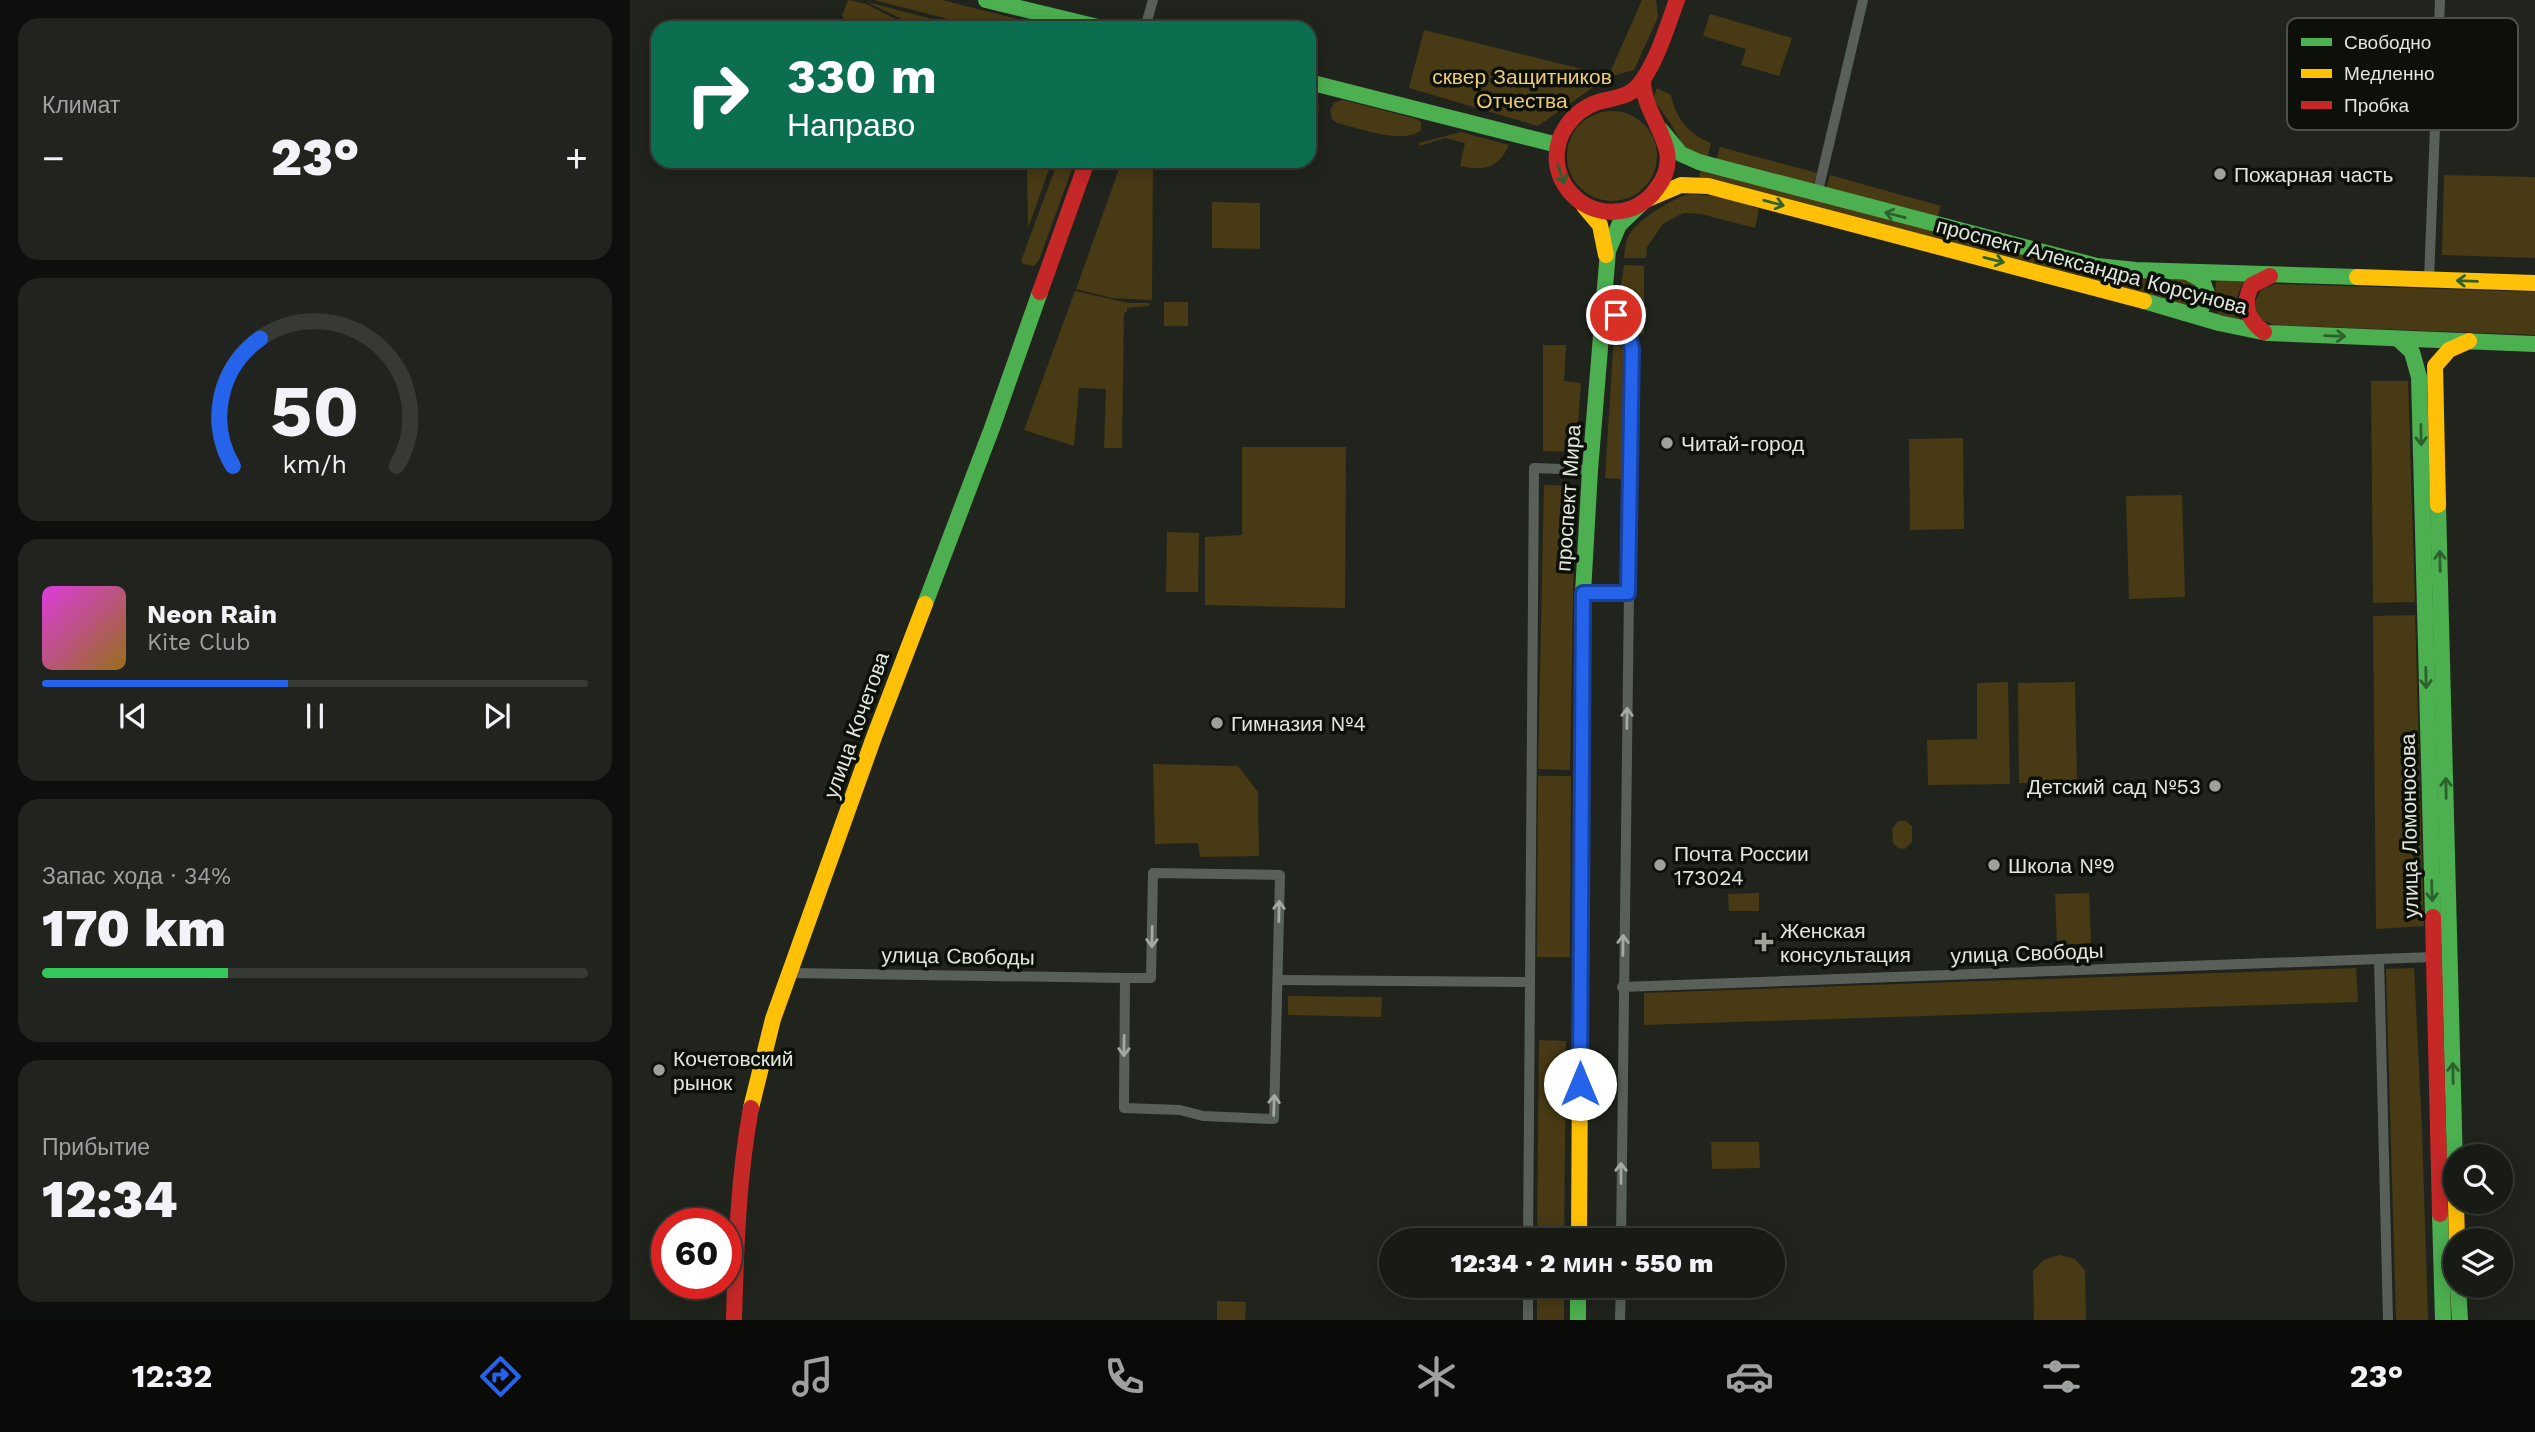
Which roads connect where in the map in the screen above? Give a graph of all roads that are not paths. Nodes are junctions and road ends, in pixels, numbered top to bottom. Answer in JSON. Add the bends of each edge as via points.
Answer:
{"nodes":[{"id":1,"x":986,"y":0,"type":"edge"},
{"id":2,"x":1153,"y":0,"type":"edge"},
{"id":3,"x":1676,"y":0,"type":"edge"},
{"id":4,"x":1863,"y":0,"type":"edge"},
{"id":5,"x":2440,"y":0,"type":"edge"},
{"id":6,"x":2439,"y":18,"type":"edge"},
{"id":7,"x":1073,"y":21,"type":"edge"},
{"id":8,"x":1147,"y":21,"type":"edge"},
{"id":9,"x":1643,"y":79,"type":"junction"},
{"id":10,"x":1316,"y":84,"type":"edge"},
{"id":11,"x":1596,"y":103,"type":"junction"},
{"id":12,"x":1658,"y":125,"type":"junction"},
{"id":13,"x":2435,"y":130,"type":"edge"},
{"id":14,"x":1558,"y":145,"type":"junction"},
{"id":15,"x":1085,"y":168,"type":"edge"},
{"id":16,"x":1817,"y":195,"type":"junction"},
{"id":17,"x":1577,"y":199,"type":"junction"},
{"id":18,"x":1645,"y":201,"type":"junction"},
{"id":19,"x":1606,"y":262,"type":"junction"},
{"id":20,"x":2181,"y":271,"type":"junction"},
{"id":21,"x":2275,"y":275,"type":"junction"},
{"id":22,"x":2429,"y":279,"type":"junction"},
{"id":23,"x":2535,"y":283,"type":"edge"},
{"id":24,"x":1603,"y":294,"type":"junction"},
{"id":25,"x":2185,"y":313,"type":"junction"},
{"id":26,"x":2267,"y":333,"type":"junction"},
{"id":27,"x":2398,"y":339,"type":"junction"},
{"id":28,"x":2469,"y":341,"type":"junction"},
{"id":29,"x":2535,"y":344,"type":"edge"},
{"id":30,"x":2435,"y":366,"type":"junction"},
{"id":31,"x":2418,"y":367,"type":"junction"},
{"id":32,"x":1590,"y":470,"type":"junction"},
{"id":33,"x":1583,"y":593,"type":"junction"},
{"id":34,"x":1628,"y":593,"type":"junction"},
{"id":35,"x":2430,"y":823,"type":"junction"},
{"id":36,"x":2447,"y":823,"type":"junction"},
{"id":37,"x":2433,"y":957,"type":"junction"},
{"id":38,"x":2379,"y":959,"type":"junction"},
{"id":39,"x":790,"y":972,"type":"junction"},
{"id":40,"x":1125,"y":978,"type":"junction"},
{"id":41,"x":1278,"y":980,"type":"junction"},
{"id":42,"x":1530,"y":982,"type":"junction"},
{"id":43,"x":1622,"y":987,"type":"junction"},
{"id":44,"x":2446,"y":1130,"type":"junction"},
{"id":45,"x":2449,"y":1144,"type":"edge"},
{"id":46,"x":1528,"y":1228,"type":"edge"},
{"id":47,"x":1579,"y":1228,"type":"edge"},
{"id":48,"x":1621,"y":1228,"type":"edge"},
{"id":49,"x":1528,"y":1298,"type":"edge"},
{"id":50,"x":1578,"y":1298,"type":"edge"},
{"id":51,"x":1621,"y":1298,"type":"edge"},
{"id":52,"x":2459,"y":1298,"type":"edge"},
{"id":53,"x":734,"y":1320,"type":"edge"},
{"id":54,"x":1528,"y":1320,"type":"edge"},
{"id":55,"x":1578,"y":1320,"type":"edge"},
{"id":56,"x":1620,"y":1320,"type":"edge"},
{"id":57,"x":2388,"y":1320,"type":"edge"},
{"id":58,"x":2442,"y":1320,"type":"edge"},
{"id":59,"x":2459,"y":1320,"type":"edge"}],
"edges":[{"from":1,"to":7,"type":"main road"},
{"from":2,"to":8,"type":"street"},
{"from":3,"to":9,"type":"main road"},
{"from":4,"to":16,"type":"street"},
{"from":5,"to":6,"type":"street"},
{"from":9,"to":11,"type":"main road","via":[[1632,92]]},
{"from":9,"to":12,"type":"main road","via":[[1642,95]]},
{"from":10,"to":14,"type":"main road"},
{"from":11,"to":12,"type":"main road","via":[[1628,103]]},
{"from":11,"to":14,"type":"main road","via":[[1571,119]]},
{"from":12,"to":16,"type":"main road","name":"проспект Александра Корсунова","via":[[1687,158]]},
{"from":12,"to":18,"type":"main road","via":[[1668,150],[1666,172]]},
{"from":13,"to":22,"type":"street"},
{"from":14,"to":17,"type":"main road","one_way":true,"via":[[1560,174]]},
{"from":15,"to":39,"type":"main road","name":"улица Кочетова"},
{"from":20,"to":16,"type":"main road","name":"проспект Александра Корсунова","one_way":true,"via":[[2087,264]]},
{"from":17,"to":18,"type":"main road","via":[[1604,211],[1624,211]]},
{"from":17,"to":19,"type":"main road","name":"проспект Мира","via":[[1600,225]]},
{"from":18,"to":19,"type":"main road","name":"проспект Мира","via":[[1619,225]]},
{"from":18,"to":25,"type":"main road","name":"проспект Александра Корсунова","one_way":true,"via":[[1681,185],[1707,186]]},
{"from":19,"to":24,"type":"main road","name":"проспект Мира"},
{"from":20,"to":21,"type":"main road","name":"проспект Александра Корсунова"},
{"from":20,"to":25,"type":"main road","via":[[2199,277],[2208,289],[2200,310]]},
{"from":21,"to":22,"type":"main road","name":"проспект Александра Корсунова"},
{"from":21,"to":26,"type":"main road","via":[[2254,283],[2245,304],[2253,325]]},
{"from":23,"to":22,"type":"main road","name":"проспект Александра Корсунова","one_way":true},
{"from":24,"to":32,"type":"main road","name":"проспект Мира"},
{"from":24,"to":34,"type":"street","via":[[1632,349]]},
{"from":25,"to":26,"type":"main road","name":"проспект Александра Корсунова"},
{"from":26,"to":27,"type":"main road","name":"проспект Александра Корсунова","one_way":true},
{"from":27,"to":28,"type":"main road","name":"проспект Александра Корсунова"},
{"from":27,"to":31,"type":"main road","via":[[2412,352]]},
{"from":28,"to":29,"type":"main road","name":"проспект Александра Корсунова"},
{"from":28,"to":30,"type":"main road","via":[[2449,350]]},
{"from":30,"to":31,"type":"main road","via":[[2425,360]]},
{"from":36,"to":30,"type":"main road","name":"улица Ломоносова","one_way":true},
{"from":31,"to":35,"type":"main road","name":"улица Ломоносова","one_way":true},
{"from":32,"to":33,"type":"main road","name":"проспект Мира"},
{"from":32,"to":42,"type":"street","via":[[1534,468]]},
{"from":33,"to":34,"type":"street"},
{"from":33,"to":47,"type":"main road","name":"проспект Мира"},
{"from":43,"to":34,"type":"street","one_way":true},
{"from":35,"to":36,"type":"main road"},
{"from":35,"to":37,"type":"main road","name":"улица Ломоносова","one_way":true},
{"from":44,"to":36,"type":"main road","name":"улица Ломоносова","one_way":true},
{"from":37,"to":38,"type":"street","name":"улица Свободы"},
{"from":37,"to":44,"type":"main road","name":"улица Ломоносова"},
{"from":38,"to":43,"type":"street","name":"улица Свободы"},
{"from":38,"to":57,"type":"street"},
{"from":39,"to":40,"type":"street","name":"улица Свободы"},
{"from":39,"to":53,"type":"main road","name":"улица Кочетова","via":[[760,1065],[745,1140]]},
{"from":41,"to":40,"type":"street","name":"улица Свободы","one_way":true,"via":[[1280,875],[1153,873],[1151,978]]},
{"from":40,"to":41,"type":"street","name":"улица Свободы","one_way":true,"via":[[1124,1108],[1274,1119]]},
{"from":41,"to":42,"type":"street"},
{"from":42,"to":46,"type":"street"},
{"from":48,"to":43,"type":"street","one_way":true},
{"from":44,"to":45,"type":"main road","name":"улица Ломоносова"},
{"from":44,"to":58,"type":"main road","name":"улица Ломоносова"},
{"from":49,"to":54,"type":"street"},
{"from":50,"to":55,"type":"main road"},
{"from":51,"to":56,"type":"street"},
{"from":52,"to":59,"type":"main road"}]}
